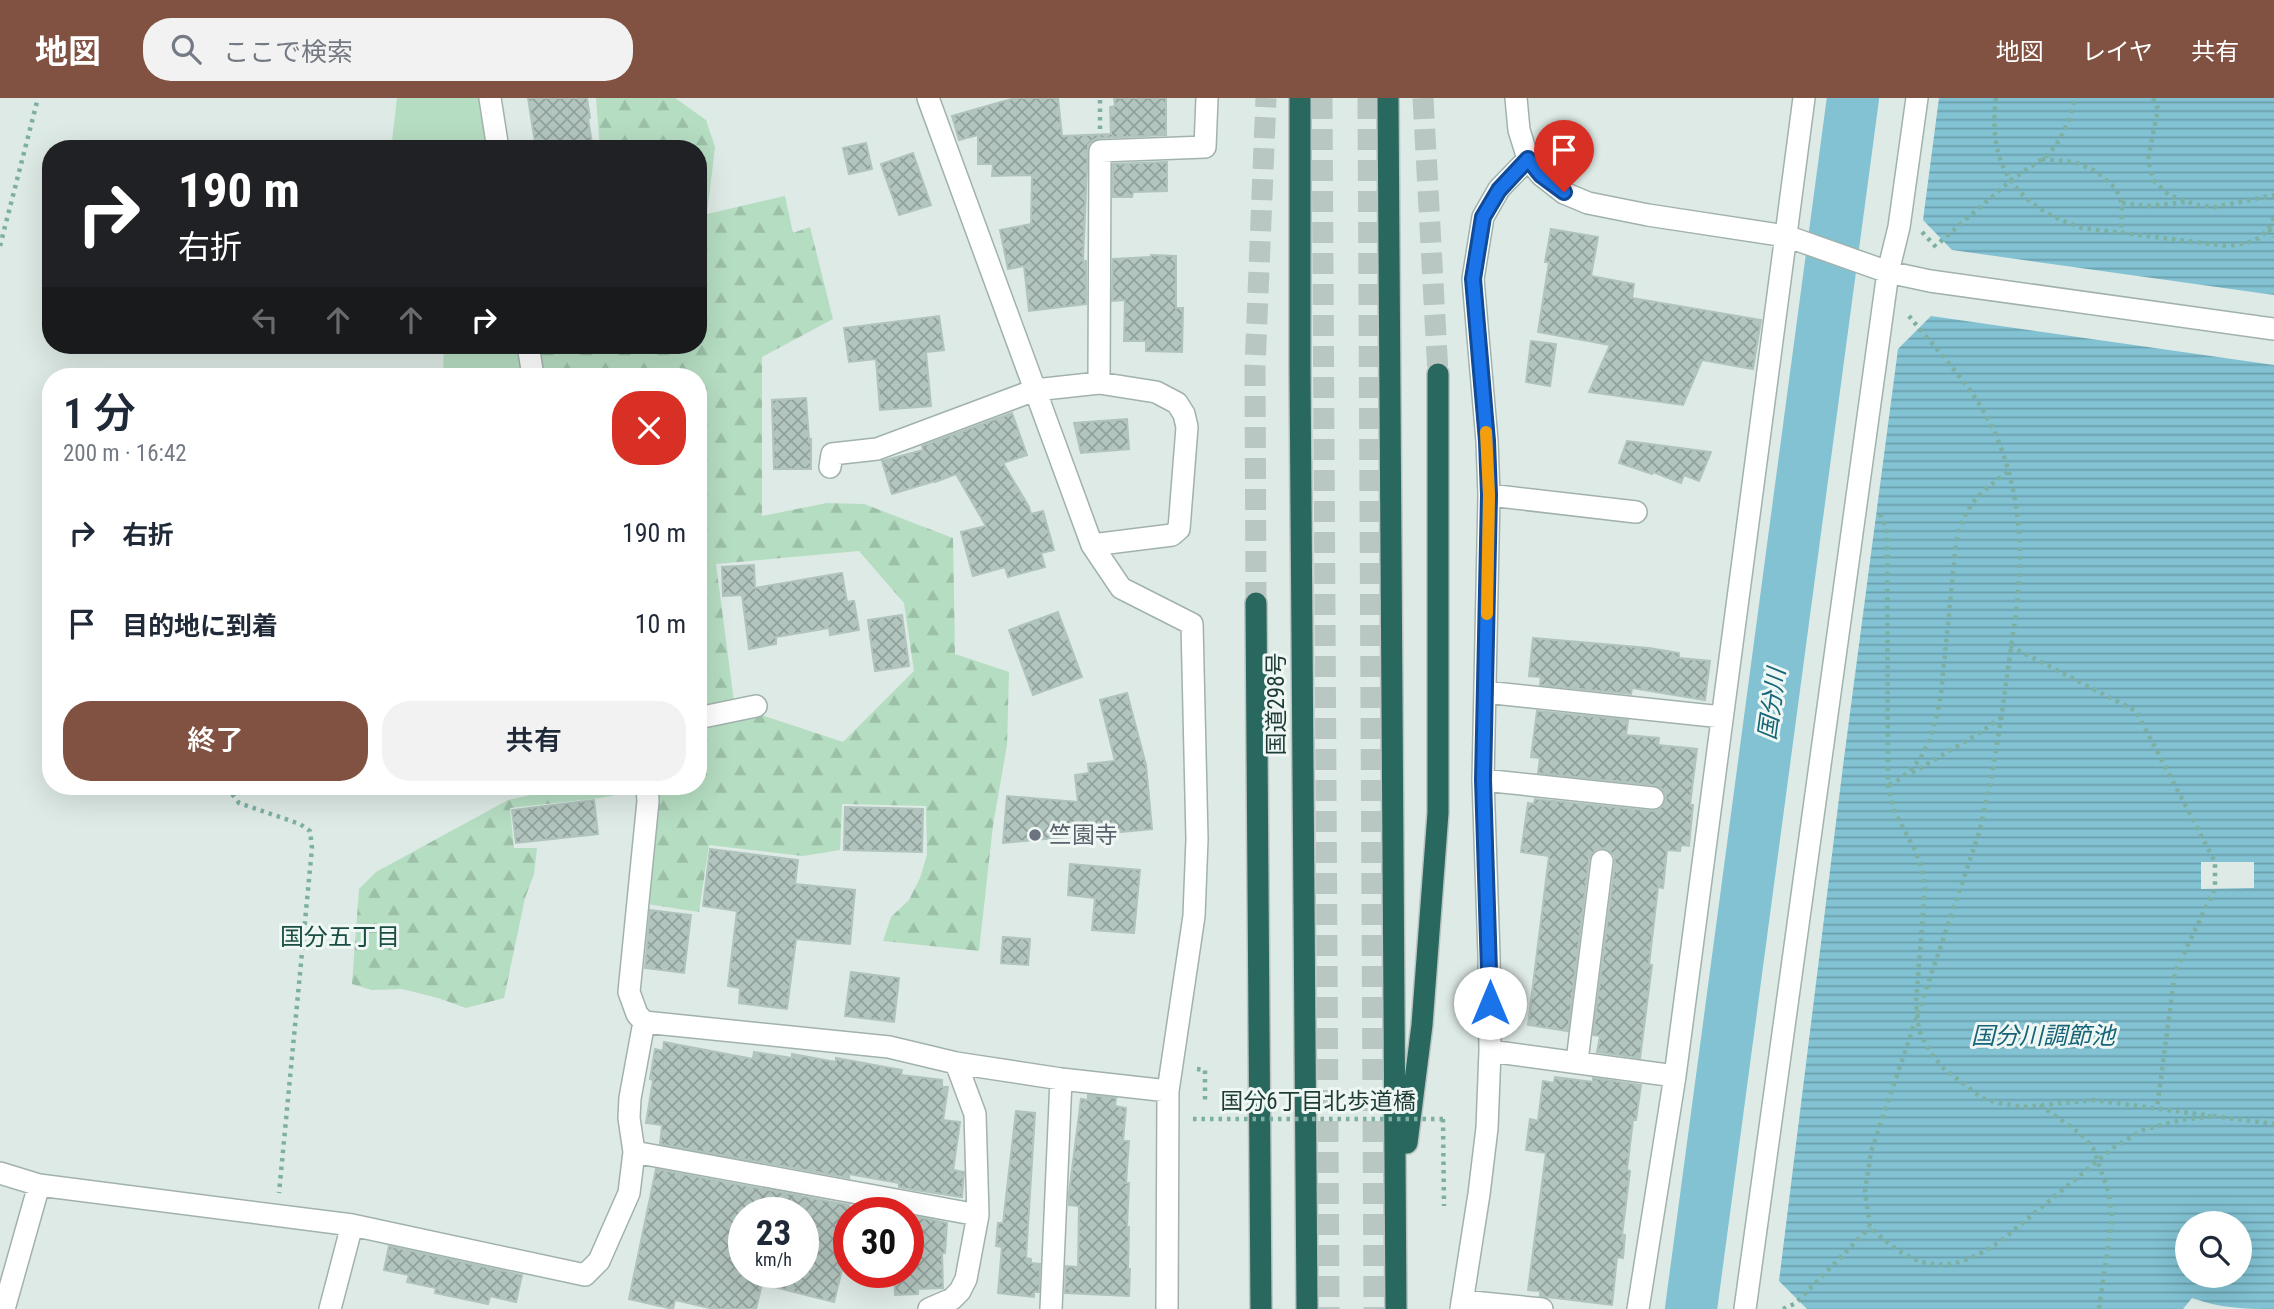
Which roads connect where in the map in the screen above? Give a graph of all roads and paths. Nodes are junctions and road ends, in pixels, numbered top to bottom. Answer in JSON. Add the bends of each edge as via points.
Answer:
{"nodes":[{"id":1,"x":38,"y":98,"type":"edge"},
{"id":2,"x":490,"y":98,"type":"edge"},
{"id":3,"x":928,"y":98,"type":"edge"},
{"id":4,"x":1207,"y":98,"type":"edge"},
{"id":5,"x":1300,"y":98,"type":"edge"},
{"id":6,"x":1388,"y":98,"type":"edge"},
{"id":7,"x":1516,"y":98,"type":"edge"},
{"id":8,"x":1804,"y":98,"type":"edge"},
{"id":9,"x":1917,"y":98,"type":"edge"},
{"id":10,"x":1996,"y":98,"type":"edge"},
{"id":11,"x":2075,"y":98,"type":"edge"},
{"id":12,"x":2153,"y":98,"type":"edge"},
{"id":13,"x":497,"y":140,"type":"edge"},
{"id":14,"x":1528,"y":159,"type":"junction"},
{"id":15,"x":2041,"y":159,"type":"junction"},
{"id":16,"x":2010,"y":181,"type":"junction"},
{"id":17,"x":2274,"y":195,"type":"edge"},
{"id":18,"x":2189,"y":202,"type":"junction"},
{"id":19,"x":2122,"y":203,"type":"junction"},
{"id":20,"x":2274,"y":218,"type":"edge"},
{"id":21,"x":2269,"y":229,"type":"junction"},
{"id":22,"x":2121,"y":233,"type":"junction"},
{"id":23,"x":2274,"y":237,"type":"edge"},
{"id":24,"x":1793,"y":238,"type":"junction"},
{"id":25,"x":1940,"y":242,"type":"dead end"},
{"id":26,"x":0,"y":246,"type":"edge"},
{"id":27,"x":1888,"y":272,"type":"junction"},
{"id":28,"x":1909,"y":316,"type":"dead end"},
{"id":29,"x":2274,"y":329,"type":"edge"},
{"id":30,"x":1438,"y":374,"type":"tunnel mouth"},
{"id":31,"x":1099,"y":383,"type":"junction"},
{"id":32,"x":1035,"y":390,"type":"junction"},
{"id":33,"x":830,"y":467,"type":"dead end"},
{"id":34,"x":2007,"y":472,"type":"junction"},
{"id":35,"x":1489,"y":495,"type":"junction"},
{"id":36,"x":1878,"y":510,"type":"dead end"},
{"id":37,"x":1636,"y":512,"type":"dead end"},
{"id":38,"x":1092,"y":545,"type":"junction"},
{"id":39,"x":1256,"y":603,"type":"tunnel mouth"},
{"id":40,"x":2010,"y":646,"type":"junction"},
{"id":41,"x":1485,"y":692,"type":"junction"},
{"id":42,"x":756,"y":706,"type":"dead end"},
{"id":43,"x":707,"y":716,"type":"edge"},
{"id":44,"x":1722,"y":717,"type":"junction"},
{"id":45,"x":2001,"y":718,"type":"junction"},
{"id":46,"x":1905,"y":777,"type":"junction"},
{"id":47,"x":1483,"y":780,"type":"junction"},
{"id":48,"x":1888,"y":785,"type":"junction"},
{"id":49,"x":233,"y":795,"type":"edge"},
{"id":50,"x":648,"y":795,"type":"edge"},
{"id":51,"x":1653,"y":798,"type":"dead end"},
{"id":52,"x":1602,"y":860,"type":"dead end"},
{"id":53,"x":1917,"y":1015,"type":"junction"},
{"id":54,"x":644,"y":1022,"type":"junction"},
{"id":55,"x":1490,"y":1051,"type":"junction"},
{"id":56,"x":1577,"y":1061,"type":"junction"},
{"id":57,"x":956,"y":1063,"type":"junction"},
{"id":58,"x":1194,"y":1069,"type":"dead end"},
{"id":59,"x":1675,"y":1076,"type":"junction"},
{"id":60,"x":1061,"y":1079,"type":"junction"},
{"id":61,"x":1168,"y":1091,"type":"junction"},
{"id":62,"x":1205,"y":1103,"type":"dead end"},
{"id":63,"x":2040,"y":1105,"type":"junction"},
{"id":64,"x":1193,"y":1107,"type":"dead end"},
{"id":65,"x":2157,"y":1108,"type":"junction"},
{"id":66,"x":2214,"y":1116,"type":"junction"},
{"id":67,"x":2274,"y":1124,"type":"edge"},
{"id":68,"x":634,"y":1152,"type":"junction"},
{"id":69,"x":2098,"y":1160,"type":"junction"},
{"id":70,"x":0,"y":1174,"type":"edge"},
{"id":71,"x":40,"y":1185,"type":"junction"},
{"id":72,"x":1444,"y":1206,"type":"dead end"},
{"id":73,"x":978,"y":1214,"type":"junction"},
{"id":74,"x":277,"y":1215,"type":"junction"},
{"id":75,"x":352,"y":1225,"type":"junction"},
{"id":76,"x":1870,"y":1227,"type":"junction"},
{"id":77,"x":1396,"y":1228,"type":"junction"},
{"id":78,"x":1461,"y":1305,"type":"edge"},
{"id":79,"x":4,"y":1309,"type":"edge"},
{"id":80,"x":330,"y":1309,"type":"edge"},
{"id":81,"x":929,"y":1309,"type":"edge"},
{"id":82,"x":1051,"y":1309,"type":"edge"},
{"id":83,"x":1167,"y":1309,"type":"edge"},
{"id":84,"x":1261,"y":1309,"type":"edge"},
{"id":85,"x":1307,"y":1309,"type":"edge"},
{"id":86,"x":1396,"y":1309,"type":"edge"},
{"id":87,"x":1542,"y":1309,"type":"edge"},
{"id":88,"x":1637,"y":1309,"type":"edge"},
{"id":89,"x":1745,"y":1309,"type":"edge"},
{"id":90,"x":1783,"y":1309,"type":"edge"},
{"id":91,"x":2099,"y":1309,"type":"edge"}],
"edges":[{"from":1,"to":26,"type":"path"},
{"from":2,"to":13,"type":"street"},
{"from":3,"to":32,"type":"street"},
{"from":4,"to":31,"type":"street","via":[[1205,147],[1100,151]]},
{"from":5,"to":85,"type":"highway","name":"国道298号"},
{"from":6,"to":77,"type":"highway"},
{"from":7,"to":14,"type":"street"},
{"from":8,"to":24,"type":"street"},
{"from":9,"to":27,"type":"street"},
{"from":10,"to":16,"type":"path","via":[[1996,151]]},
{"from":11,"to":15,"type":"path","via":[[2060,139]]},
{"from":12,"to":18,"type":"path","via":[[2158,109],[2148,160],[2153,180],[2169,195]]},
{"from":14,"to":24,"type":"street","via":[[1564,192],[1588,203]]},
{"from":14,"to":35,"type":"street","via":[[1499,190],[1483,217],[1473,279]]},
{"from":15,"to":16,"type":"path"},
{"from":15,"to":19,"type":"path","via":[[2074,162],[2096,171],[2116,189]]},
{"from":16,"to":22,"type":"path","via":[[2015,190],[2067,223]]},
{"from":16,"to":25,"type":"path"},
{"from":17,"to":18,"type":"path","via":[[2215,207]]},
{"from":18,"to":19,"type":"path"},
{"from":19,"to":22,"type":"path"},
{"from":20,"to":21,"type":"path"},
{"from":21,"to":22,"type":"path","via":[[2261,239],[2228,246]]},
{"from":21,"to":23,"type":"path"},
{"from":24,"to":27,"type":"street"},
{"from":24,"to":44,"type":"street"},
{"from":27,"to":29,"type":"street"},
{"from":27,"to":89,"type":"street"},
{"from":28,"to":34,"type":"path","via":[[1989,420]]},
{"from":30,"to":77,"type":"highway","via":[[1438,813],[1422,1026]]},
{"from":31,"to":32,"type":"street"},
{"from":31,"to":38,"type":"street","via":[[1156,392],[1177,403],[1186,427],[1179,528],[1172,534]]},
{"from":32,"to":33,"type":"street","via":[[877,449],[832,454]]},
{"from":32,"to":38,"type":"street"},
{"from":34,"to":40,"type":"path","via":[[2020,556]]},
{"from":34,"to":46,"type":"path","via":[[1975,498],[1960,527],[1937,718],[1924,752]]},
{"from":35,"to":37,"type":"street"},
{"from":35,"to":41,"type":"street"},
{"from":36,"to":48,"type":"path","via":[[1887,528]]},
{"from":38,"to":61,"type":"street","via":[[1121,588],[1192,624],[1197,839],[1194,916]]},
{"from":39,"to":84,"type":"highway"},
{"from":40,"to":45,"type":"path"},
{"from":40,"to":65,"type":"path","via":[[2136,711],[2215,862],[2215,888],[2175,972]]},
{"from":41,"to":44,"type":"street"},
{"from":41,"to":47,"type":"street"},
{"from":42,"to":43,"type":"street"},
{"from":44,"to":59,"type":"street"},
{"from":45,"to":46,"type":"path"},
{"from":45,"to":53,"type":"path","via":[[1979,833]]},
{"from":46,"to":48,"type":"path"},
{"from":47,"to":51,"type":"street"},
{"from":47,"to":55,"type":"street"},
{"from":48,"to":53,"type":"path","via":[[1895,813],[1922,869],[1925,888]]},
{"from":49,"to":74,"type":"path","via":[[239,803],[300,824],[310,831],[312,848]]},
{"from":50,"to":54,"type":"street","via":[[629,992]]},
{"from":52,"to":56,"type":"street"},
{"from":53,"to":63,"type":"path","via":[[1930,1052],[1961,1083],[1999,1103]]},
{"from":53,"to":76,"type":"path","via":[[1866,1171]]},
{"from":54,"to":57,"type":"street","via":[[889,1046]]},
{"from":54,"to":68,"type":"street","via":[[630,1098]]},
{"from":55,"to":56,"type":"street"},
{"from":55,"to":78,"type":"street","via":[[1487,1128]]},
{"from":56,"to":59,"type":"street"},
{"from":57,"to":60,"type":"street"},
{"from":57,"to":73,"type":"street","via":[[975,1114]]},
{"from":58,"to":62,"type":"path","via":[[1205,1070]]},
{"from":59,"to":88,"type":"street"},
{"from":60,"to":61,"type":"street"},
{"from":60,"to":82,"type":"street"},
{"from":61,"to":83,"type":"street"},
{"from":63,"to":65,"type":"path","via":[[2094,1100]]},
{"from":63,"to":69,"type":"path","via":[[2081,1134]]},
{"from":64,"to":72,"type":"path","name":"国分6丁目北歩道橋","bridge":true,"via":[[1193,1119],[1443,1119]]},
{"from":65,"to":66,"type":"path"},
{"from":66,"to":67,"type":"path"},
{"from":66,"to":69,"type":"path","via":[[2143,1130]]},
{"from":68,"to":73,"type":"street"},
{"from":68,"to":75,"type":"street","via":[[629,1194],[599,1261],[585,1275]]},
{"from":69,"to":76,"type":"path","via":[[2002,1240],[1963,1263],[1940,1266],[1915,1259]]},
{"from":69,"to":91,"type":"path","via":[[2112,1219]]},
{"from":70,"to":71,"type":"street"},
{"from":71,"to":74,"type":"street"},
{"from":71,"to":79,"type":"street"},
{"from":73,"to":81,"type":"street","via":[[960,1291]]},
{"from":74,"to":75,"type":"street"},
{"from":75,"to":80,"type":"street"},
{"from":76,"to":90,"type":"path","via":[[1797,1303]]},
{"from":77,"to":86,"type":"highway"},
{"from":78,"to":87,"type":"street"}]}
